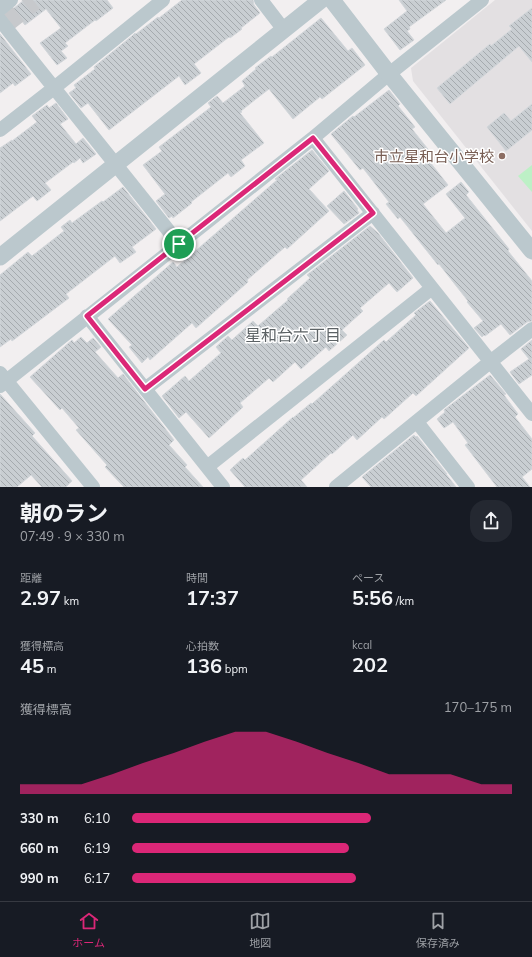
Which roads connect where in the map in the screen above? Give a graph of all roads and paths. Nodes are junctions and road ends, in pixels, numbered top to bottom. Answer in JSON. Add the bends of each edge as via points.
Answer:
{"nodes":[{"id":1,"x":11,"y":0,"type":"edge"},
{"id":2,"x":163,"y":0,"type":"edge"},
{"id":3,"x":261,"y":0,"type":"edge"},
{"id":4,"x":321,"y":0,"type":"edge"},
{"id":5,"x":332,"y":0,"type":"edge"},
{"id":6,"x":482,"y":0,"type":"edge"},
{"id":7,"x":0,"y":9,"type":"edge"},
{"id":8,"x":0,"y":20,"type":"edge"},
{"id":9,"x":284,"y":30,"type":"junction"},
{"id":10,"x":389,"y":74,"type":"junction"},
{"id":11,"x":54,"y":88,"type":"junction"},
{"id":12,"x":0,"y":130,"type":"edge"},
{"id":13,"x":313,"y":138,"type":"junction"},
{"id":14,"x":116,"y":164,"type":"junction"},
{"id":15,"x":373,"y":213,"type":"junction"},
{"id":16,"x":179,"y":244,"type":"junction"},
{"id":17,"x":532,"y":252,"type":"edge"},
{"id":18,"x":0,"y":257,"type":"edge"},
{"id":19,"x":432,"y":288,"type":"junction"},
{"id":20,"x":87,"y":316,"type":"junction"},
{"id":21,"x":532,"y":329,"type":"edge"},
{"id":22,"x":490,"y":362,"type":"junction"},
{"id":23,"x":2,"y":380,"type":"edge"},
{"id":24,"x":145,"y":389,"type":"junction"},
{"id":25,"x":532,"y":414,"type":"edge"},
{"id":26,"x":417,"y":422,"type":"junction"},
{"id":27,"x":207,"y":467,"type":"junction"},
{"id":28,"x":342,"y":485,"type":"edge"},
{"id":29,"x":93,"y":487,"type":"edge"},
{"id":30,"x":223,"y":487,"type":"edge"},
{"id":31,"x":468,"y":487,"type":"edge"}],
"edges":[{"from":1,"to":7,"type":"street"},
{"from":2,"to":11,"type":"street"},
{"from":3,"to":9,"type":"street"},
{"from":4,"to":9,"type":"street"},
{"from":5,"to":10,"type":"street"},
{"from":6,"to":10,"type":"street"},
{"from":8,"to":11,"type":"street"},
{"from":9,"to":14,"type":"street"},
{"from":10,"to":13,"type":"street"},
{"from":10,"to":17,"type":"street"},
{"from":11,"to":12,"type":"street"},
{"from":11,"to":14,"type":"street"},
{"from":13,"to":15,"type":"street"},
{"from":13,"to":16,"type":"street"},
{"from":14,"to":16,"type":"street"},
{"from":14,"to":18,"type":"street"},
{"from":15,"to":19,"type":"street"},
{"from":15,"to":24,"type":"street"},
{"from":16,"to":20,"type":"street"},
{"from":19,"to":22,"type":"street"},
{"from":19,"to":27,"type":"street"},
{"from":20,"to":23,"type":"street"},
{"from":20,"to":24,"type":"street"},
{"from":21,"to":22,"type":"street"},
{"from":22,"to":25,"type":"street"},
{"from":22,"to":26,"type":"street"},
{"from":23,"to":29,"type":"street"},
{"from":24,"to":27,"type":"street"},
{"from":26,"to":28,"type":"street"},
{"from":26,"to":31,"type":"street"},
{"from":27,"to":30,"type":"street"}]}
